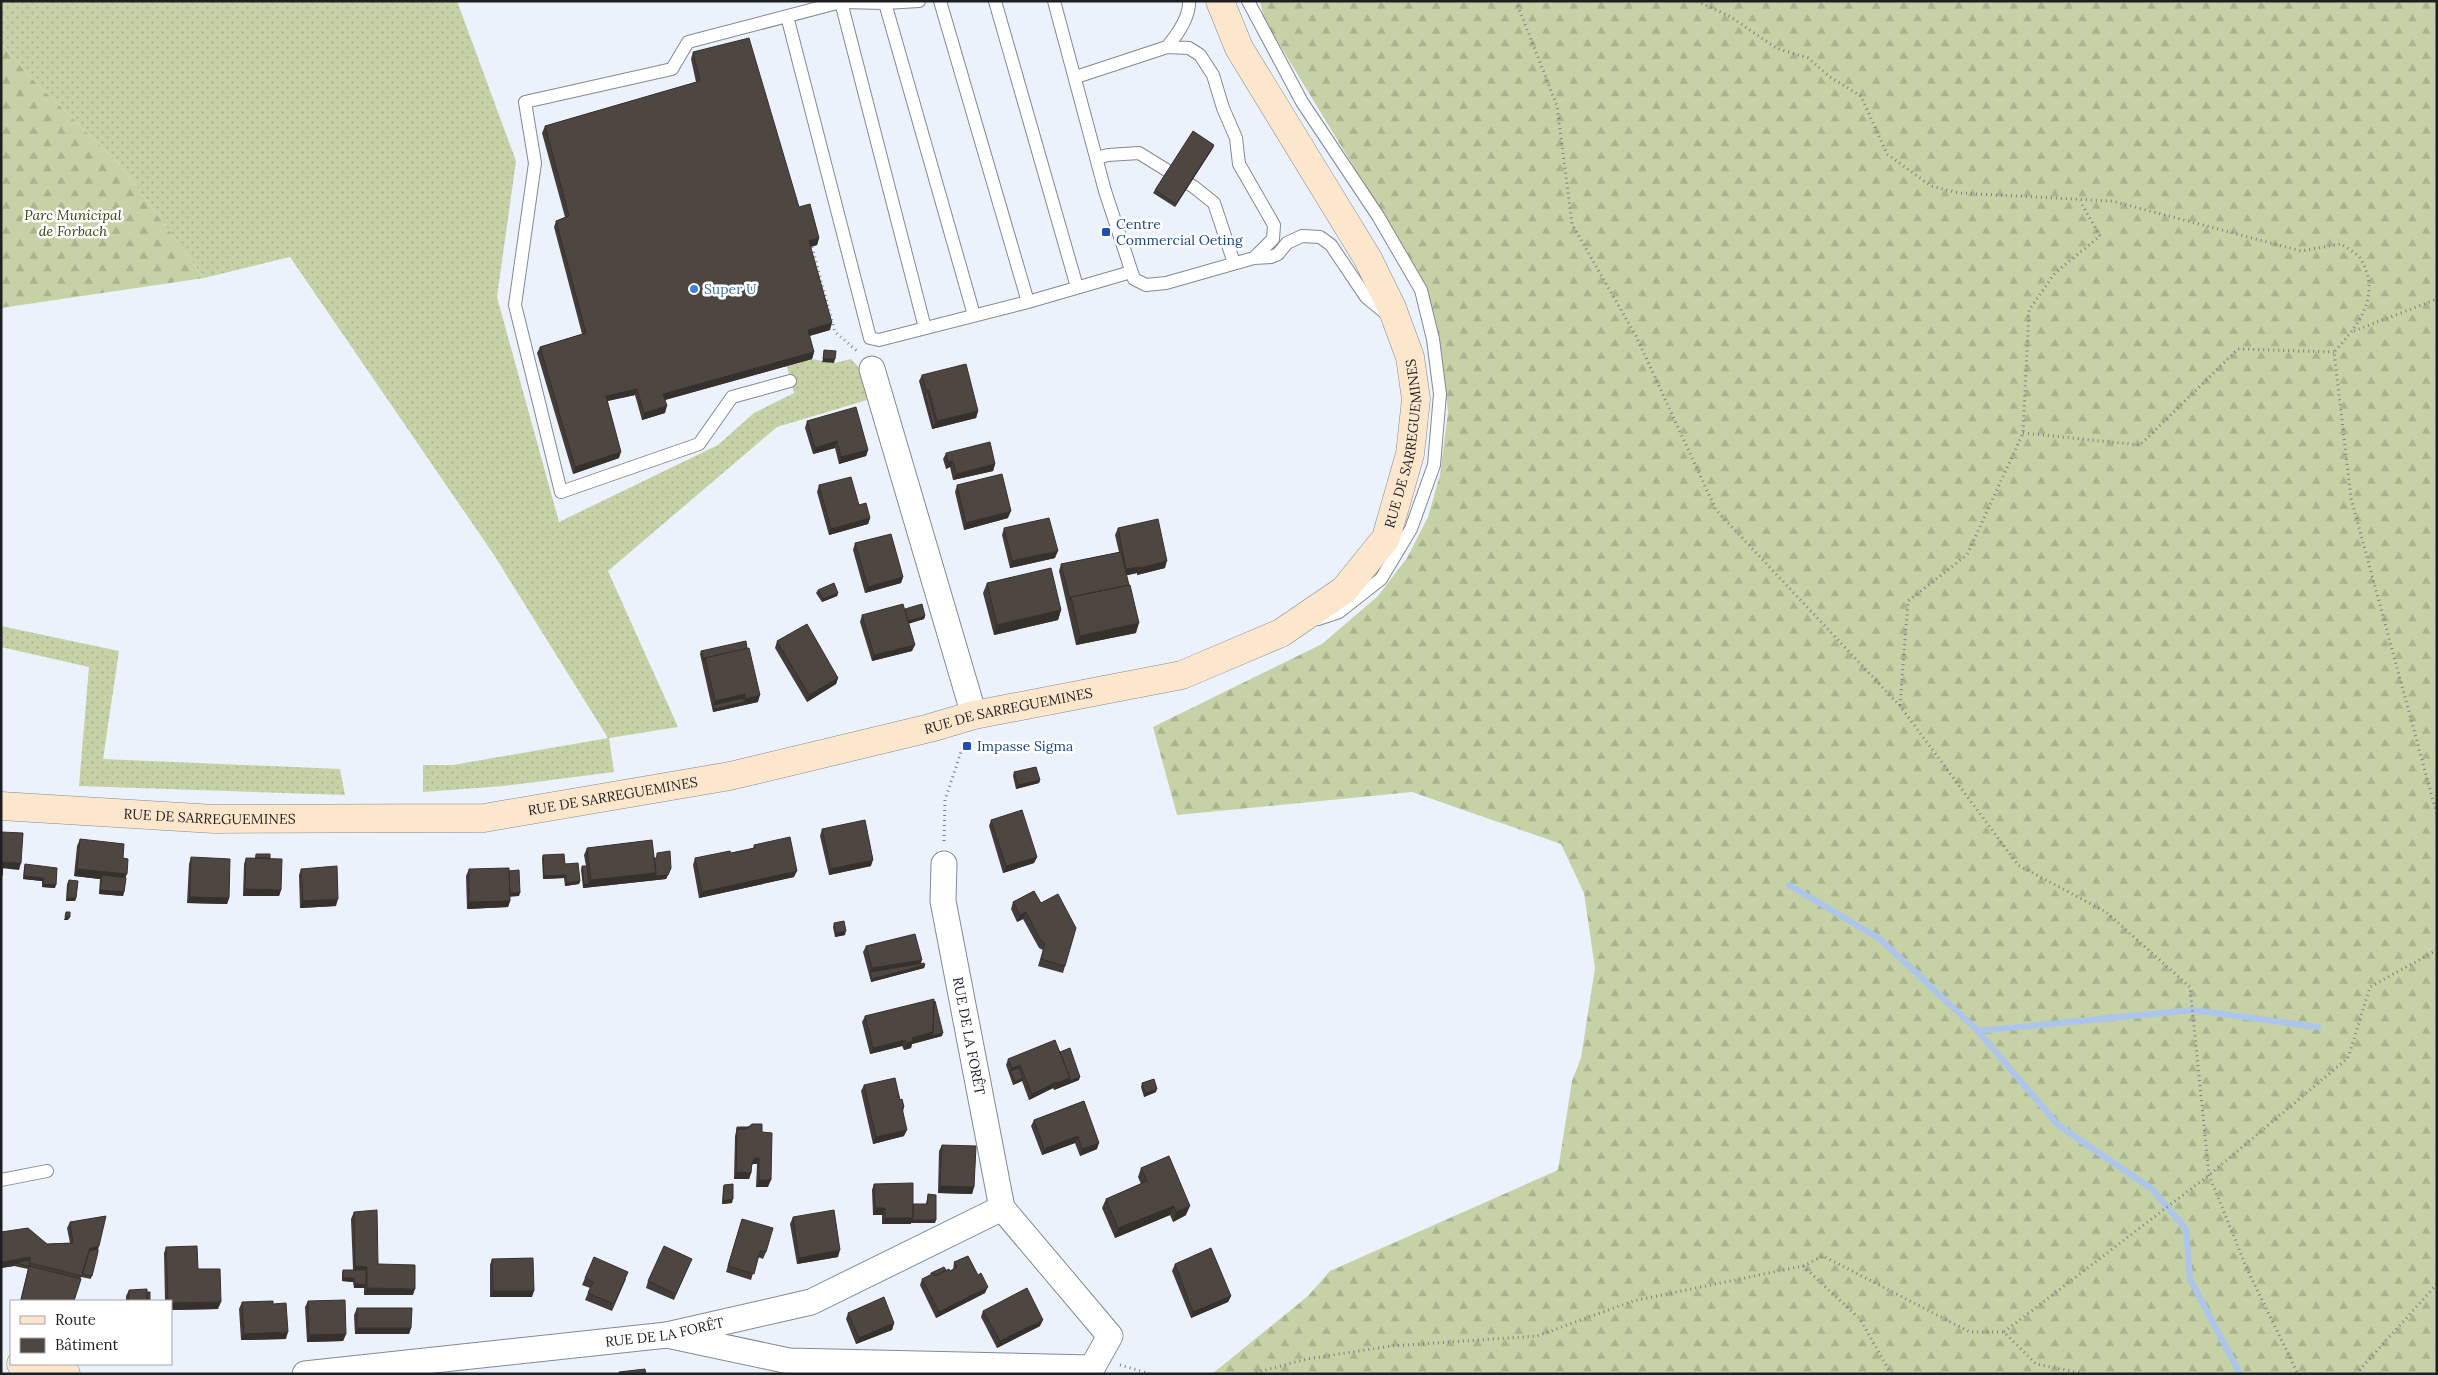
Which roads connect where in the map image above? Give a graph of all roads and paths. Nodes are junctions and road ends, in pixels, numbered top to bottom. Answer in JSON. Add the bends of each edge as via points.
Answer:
{"nodes":[{"id":1,"x":919,"y":1,"type":"edge"},
{"id":2,"x":940,"y":1,"type":"edge"},
{"id":3,"x":995,"y":1,"type":"edge"},
{"id":4,"x":1054,"y":1,"type":"edge"},
{"id":5,"x":1189,"y":1,"type":"edge"},
{"id":6,"x":1220,"y":1,"type":"edge"},
{"id":7,"x":1248,"y":1,"type":"edge"},
{"id":8,"x":1516,"y":1,"type":"edge"},
{"id":9,"x":1697,"y":1,"type":"edge"},
{"id":10,"x":841,"y":2,"type":"edge"},
{"id":11,"x":885,"y":3,"type":"junction"},
{"id":12,"x":788,"y":16,"type":"junction"},
{"id":13,"x":1167,"y":47,"type":"junction"},
{"id":14,"x":1076,"y":77,"type":"junction"},
{"id":15,"x":1097,"y":158,"type":"junction"},
{"id":16,"x":2080,"y":200,"type":"junction"},
{"id":17,"x":812,"y":246,"type":"edge"},
{"id":18,"x":1254,"y":258,"type":"junction"},
{"id":19,"x":1234,"y":263,"type":"junction"},
{"id":20,"x":1131,"y":272,"type":"junction"},
{"id":21,"x":1077,"y":287,"type":"junction"},
{"id":22,"x":2437,"y":299,"type":"edge"},
{"id":23,"x":1028,"y":302,"type":"junction"},
{"id":24,"x":974,"y":315,"type":"junction"},
{"id":25,"x":1398,"y":322,"type":"junction"},
{"id":26,"x":925,"y":328,"type":"junction"},
{"id":27,"x":2354,"y":331,"type":"junction"},
{"id":28,"x":2334,"y":352,"type":"junction"},
{"id":29,"x":872,"y":369,"type":"joint"},
{"id":30,"x":790,"y":381,"type":"dead end"},
{"id":31,"x":2023,"y":433,"type":"junction"},
{"id":32,"x":1281,"y":633,"type":"junction"},
{"id":33,"x":1900,"y":706,"type":"junction"},
{"id":34,"x":974,"y":715,"type":"junction"},
{"id":35,"x":1,"y":806,"type":"edge"},
{"id":36,"x":2437,"y":815,"type":"edge"},
{"id":37,"x":944,"y":864,"type":"joint"},
{"id":38,"x":2437,"y":950,"type":"edge"},
{"id":39,"x":47,"y":1171,"type":"dead end"},
{"id":40,"x":2209,"y":1175,"type":"junction"},
{"id":41,"x":1,"y":1180,"type":"edge"},
{"id":42,"x":1002,"y":1208,"type":"junction"},
{"id":43,"x":1803,"y":1266,"type":"junction"},
{"id":44,"x":2437,"y":1284,"type":"edge"},
{"id":45,"x":2004,"y":1332,"type":"junction"},
{"id":46,"x":667,"y":1335,"type":"junction"},
{"id":47,"x":26,"y":1365,"type":"edge"},
{"id":48,"x":1092,"y":1368,"type":"junction"},
{"id":49,"x":66,"y":1374,"type":"edge"},
{"id":50,"x":305,"y":1374,"type":"edge"},
{"id":51,"x":1151,"y":1374,"type":"edge"},
{"id":52,"x":1252,"y":1374,"type":"edge"},
{"id":53,"x":1893,"y":1374,"type":"edge"},
{"id":54,"x":2086,"y":1374,"type":"edge"},
{"id":55,"x":2298,"y":1374,"type":"edge"},
{"id":56,"x":2356,"y":1374,"type":"edge"}],
"edges":[{"from":1,"to":11,"type":"lane"},
{"from":2,"to":23,"type":"lane"},
{"from":3,"to":21,"type":"lane"},
{"from":4,"to":14,"type":"lane"},
{"from":5,"to":13,"type":"lane","via":[[1190,7]]},
{"from":6,"to":25,"type":"main road","name":"RUE DE SARREGUEMINES","via":[[1239,48],[1368,259]]},
{"from":7,"to":32,"type":"lane","via":[[1298,105],[1378,216],[1421,290],[1433,339],[1440,394],[1434,466],[1411,529],[1380,579],[1339,612]]},
{"from":8,"to":33,"type":"path","via":[[1557,106],[1572,224],[1636,336],[1716,510]]},
{"from":9,"to":16,"type":"path","via":[[1731,17],[1776,48],[1808,58],[1860,96],[1887,154],[1931,186],[1959,192]]},
{"from":10,"to":11,"type":"lane"},
{"from":10,"to":12,"type":"lane"},
{"from":10,"to":26,"type":"lane"},
{"from":11,"to":24,"type":"lane"},
{"from":12,"to":26,"type":"lane","via":[[870,338],[879,340]]},
{"from":12,"to":30,"type":"lane","via":[[688,42],[672,69],[525,102],[535,162],[515,305],[561,492],[699,444],[732,397]]},
{"from":13,"to":14,"type":"lane"},
{"from":13,"to":18,"type":"lane","via":[[1189,48],[1200,55],[1212,75],[1236,138],[1239,164],[1274,225],[1273,239]]},
{"from":14,"to":15,"type":"lane"},
{"from":15,"to":19,"type":"lane","via":[[1139,153],[1194,187],[1214,203]]},
{"from":15,"to":20,"type":"lane"},
{"from":16,"to":27,"type":"path","via":[[2112,201],[2301,250],[2342,244],[2359,257],[2368,277],[2367,309]]},
{"from":16,"to":31,"type":"path","via":[[2100,236],[2055,273],[2029,310]]},
{"from":17,"to":29,"type":"path","via":[[835,332]]},
{"from":18,"to":19,"type":"lane"},
{"from":18,"to":25,"type":"lane","via":[[1272,258],[1287,243],[1302,236],[1320,237],[1331,245],[1366,297]]},
{"from":19,"to":20,"type":"lane","via":[[1166,283],[1146,285],[1134,279]]},
{"from":20,"to":21,"type":"lane"},
{"from":21,"to":23,"type":"lane"},
{"from":22,"to":27,"type":"path"},
{"from":23,"to":24,"type":"lane"},
{"from":24,"to":26,"type":"lane"},
{"from":25,"to":32,"type":"main road","name":"RUE DE SARREGUEMINES","via":[[1410,357],[1416,399],[1410,454],[1386,538],[1344,590]]},
{"from":27,"to":28,"type":"path"},
{"from":28,"to":31,"type":"path","via":[[2238,349],[2140,445]]},
{"from":28,"to":36,"type":"path","via":[[2351,498]]},
{"from":29,"to":34,"type":"street"},
{"from":31,"to":33,"type":"path","via":[[1967,555],[1908,601]]},
{"from":32,"to":34,"type":"main road","name":"RUE DE SARREGUEMINES","via":[[1182,675]]},
{"from":33,"to":40,"type":"path","via":[[2018,865],[2106,912],[2190,987]]},
{"from":34,"to":35,"type":"main road","name":"RUE DE SARREGUEMINES","via":[[730,776],[484,818],[214,819]]},
{"from":34,"to":37,"type":"path","via":[[945,800]]},
{"from":37,"to":42,"type":"street","name":"RUE DE LA FORÊT","via":[[944,901]]},
{"from":38,"to":40,"type":"path","via":[[2370,987],[2348,1058]]},
{"from":39,"to":41,"type":"lane"},
{"from":40,"to":45,"type":"path"},
{"from":40,"to":55,"type":"path","via":[[2247,1269]]},
{"from":42,"to":46,"type":"street","name":"RUE DE LA FORÊT","via":[[810,1302]]},
{"from":42,"to":48,"type":"street","name":"RUE DE LA FORÊT","via":[[1110,1336]]},
{"from":43,"to":45,"type":"path","via":[[1823,1256],[1970,1332]]},
{"from":43,"to":52,"type":"path","via":[[1633,1301],[1537,1336],[1391,1346],[1307,1359]]},
{"from":43,"to":53,"type":"path","via":[[1860,1319]]},
{"from":44,"to":56,"type":"path"},
{"from":45,"to":54,"type":"path","via":[[2036,1364]]},
{"from":46,"to":48,"type":"street","via":[[789,1361]]},
{"from":46,"to":50,"type":"street","name":"RUE DE LA FORÊT"},
{"from":47,"to":49,"type":"main road"},
{"from":48,"to":51,"type":"path","via":[[1118,1364]]}]}
